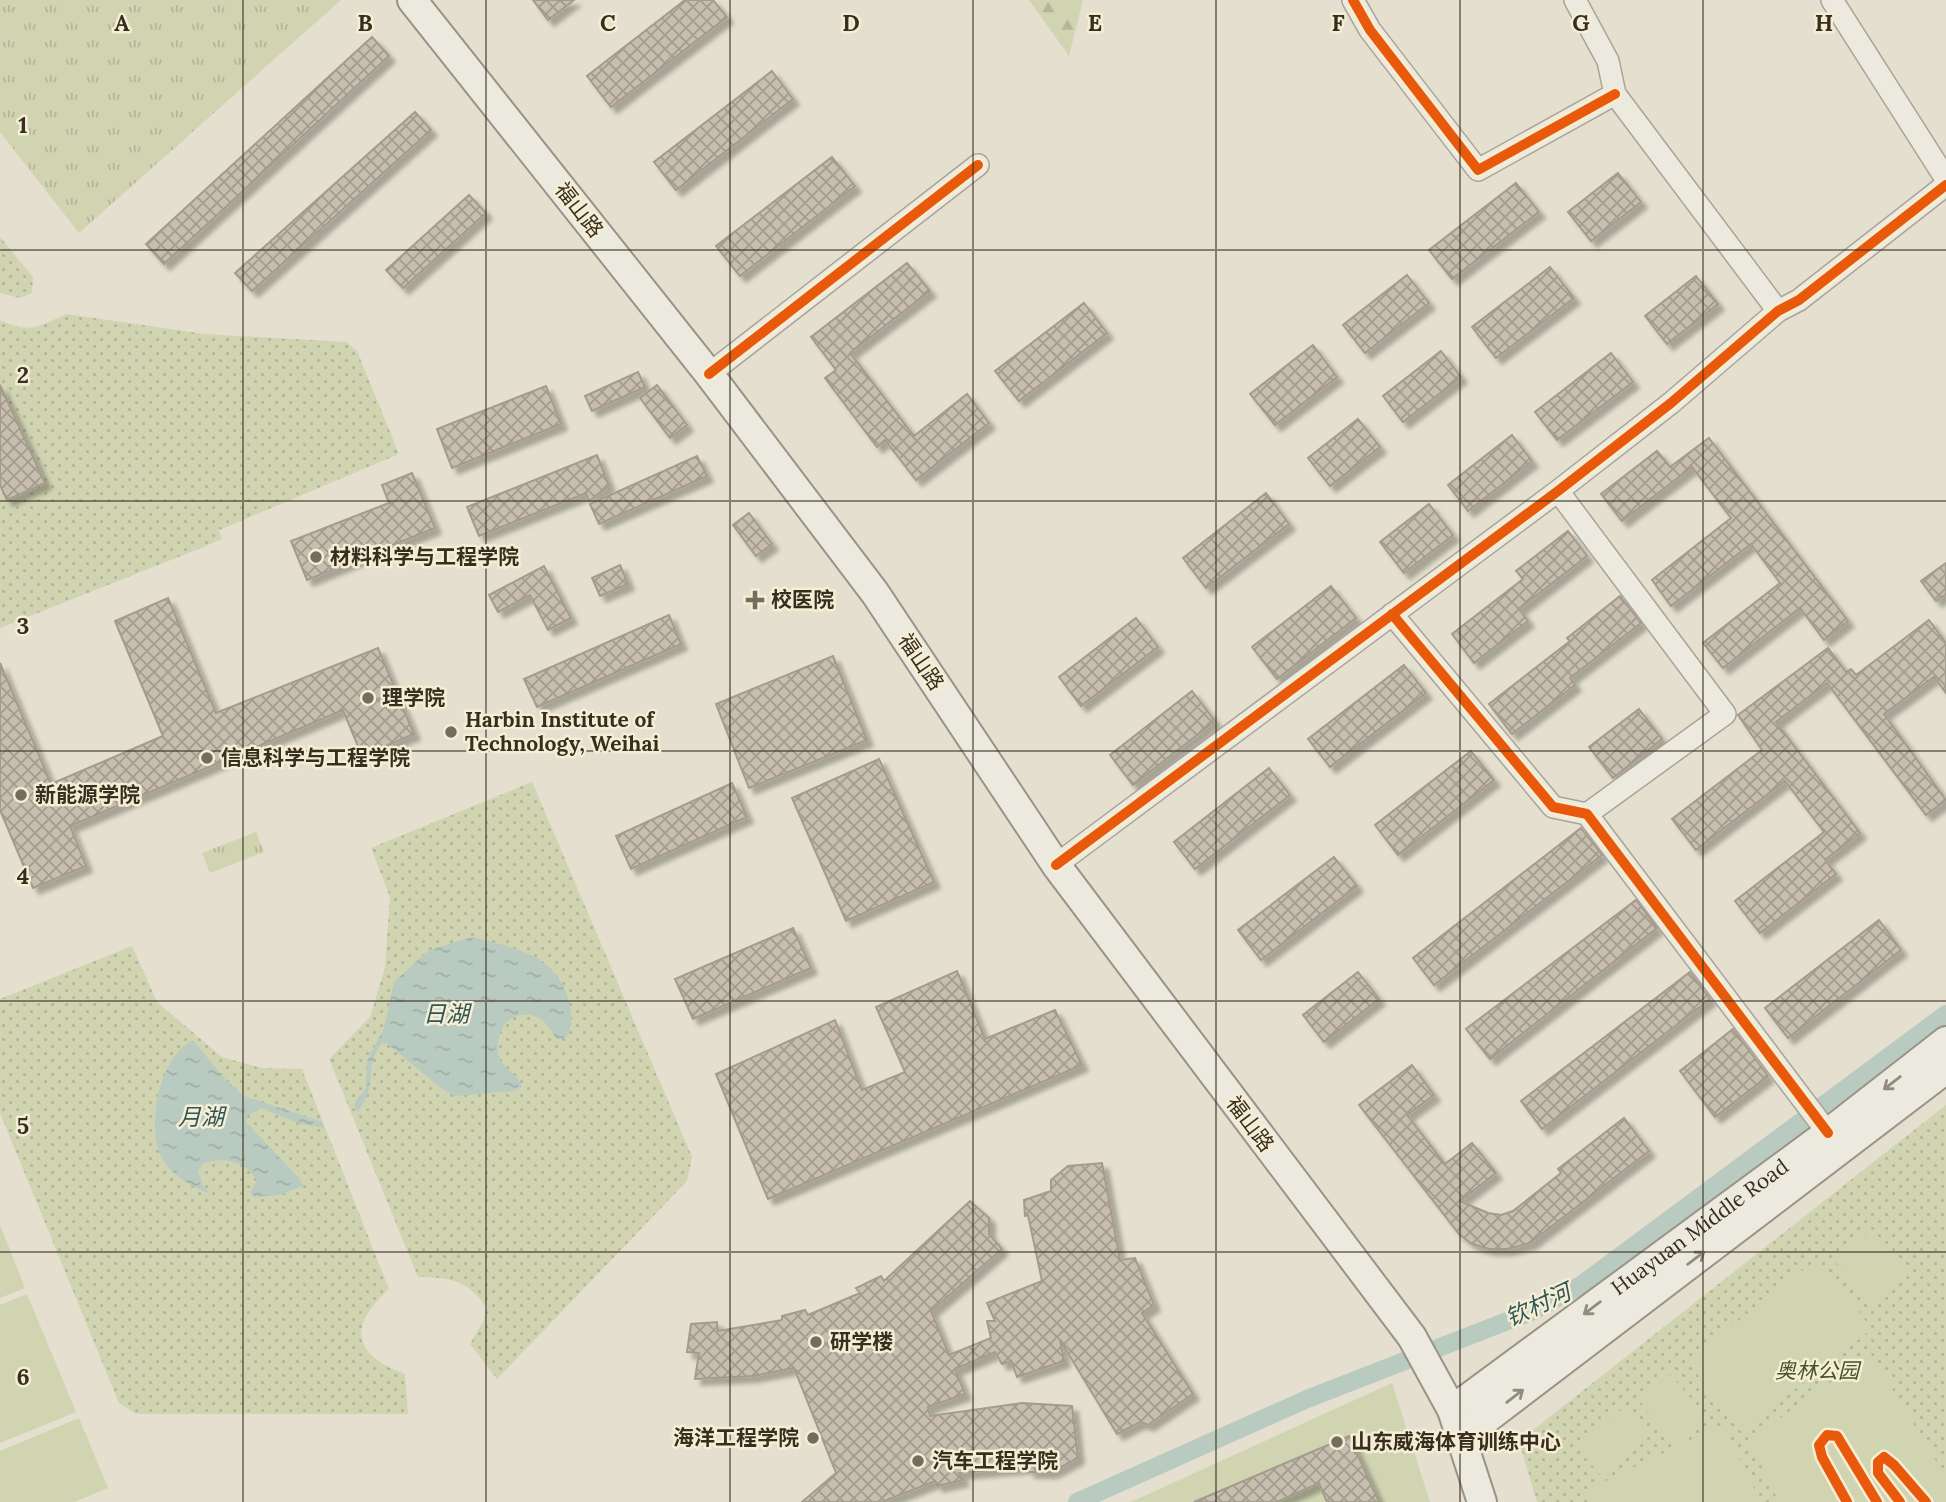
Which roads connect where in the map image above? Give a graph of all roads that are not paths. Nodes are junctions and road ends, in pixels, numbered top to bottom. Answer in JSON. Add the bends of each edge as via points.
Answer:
{"nodes":[{"id":1,"x":412,"y":0,"type":"edge"},
{"id":2,"x":1353,"y":0,"type":"edge"},
{"id":3,"x":1575,"y":0,"type":"edge"},
{"id":4,"x":1832,"y":0,"type":"edge"},
{"id":5,"x":1615,"y":94,"type":"junction"},
{"id":6,"x":978,"y":165,"type":"dead end"},
{"id":7,"x":1946,"y":182,"type":"edge"},
{"id":8,"x":1778,"y":311,"type":"junction"},
{"id":9,"x":709,"y":374,"type":"junction"},
{"id":10,"x":1558,"y":491,"type":"junction"},
{"id":11,"x":1392,"y":614,"type":"junction"},
{"id":12,"x":1587,"y":814,"type":"junction"},
{"id":13,"x":1056,"y":865,"type":"junction"},
{"id":14,"x":1946,"y":1041,"type":"edge"},
{"id":15,"x":1946,"y":1069,"type":"edge"},
{"id":16,"x":1824,"y":1127,"type":"junction"},
{"id":17,"x":1452,"y":1410,"type":"junction"},
{"id":18,"x":1461,"y":1438,"type":"junction"},
{"id":19,"x":1482,"y":1502,"type":"edge"}],
"edges":[{"from":1,"to":9,"type":"main road","name":"福山路"},
{"from":2,"to":5,"type":"street","via":[[1370,30],[1478,170]]},
{"from":3,"to":5,"type":"street","via":[[1608,61]]},
{"from":4,"to":7,"type":"street"},
{"from":5,"to":8,"type":"street"},
{"from":6,"to":9,"type":"street"},
{"from":7,"to":8,"type":"street","via":[[1799,300]]},
{"from":8,"to":10,"type":"street"},
{"from":9,"to":13,"type":"main road","name":"福山路","via":[[875,593]]},
{"from":10,"to":11,"type":"street"},
{"from":10,"to":12,"type":"street","via":[[1725,714]]},
{"from":11,"to":12,"type":"street","via":[[1553,807]]},
{"from":11,"to":13,"type":"street"},
{"from":12,"to":16,"type":"street"},
{"from":13,"to":17,"type":"main road","name":"福山路","via":[[1412,1338]]},
{"from":14,"to":16,"type":"main road","name":"Huayuan Middle Road","one_way":true},
{"from":18,"to":15,"type":"main road","name":"Huayuan Middle Road","one_way":true},
{"from":16,"to":17,"type":"main road","name":"Huayuan Middle Road","one_way":true},
{"from":17,"to":18,"type":"main road","name":"福山路"},
{"from":18,"to":19,"type":"main road","name":"福山路"}]}
